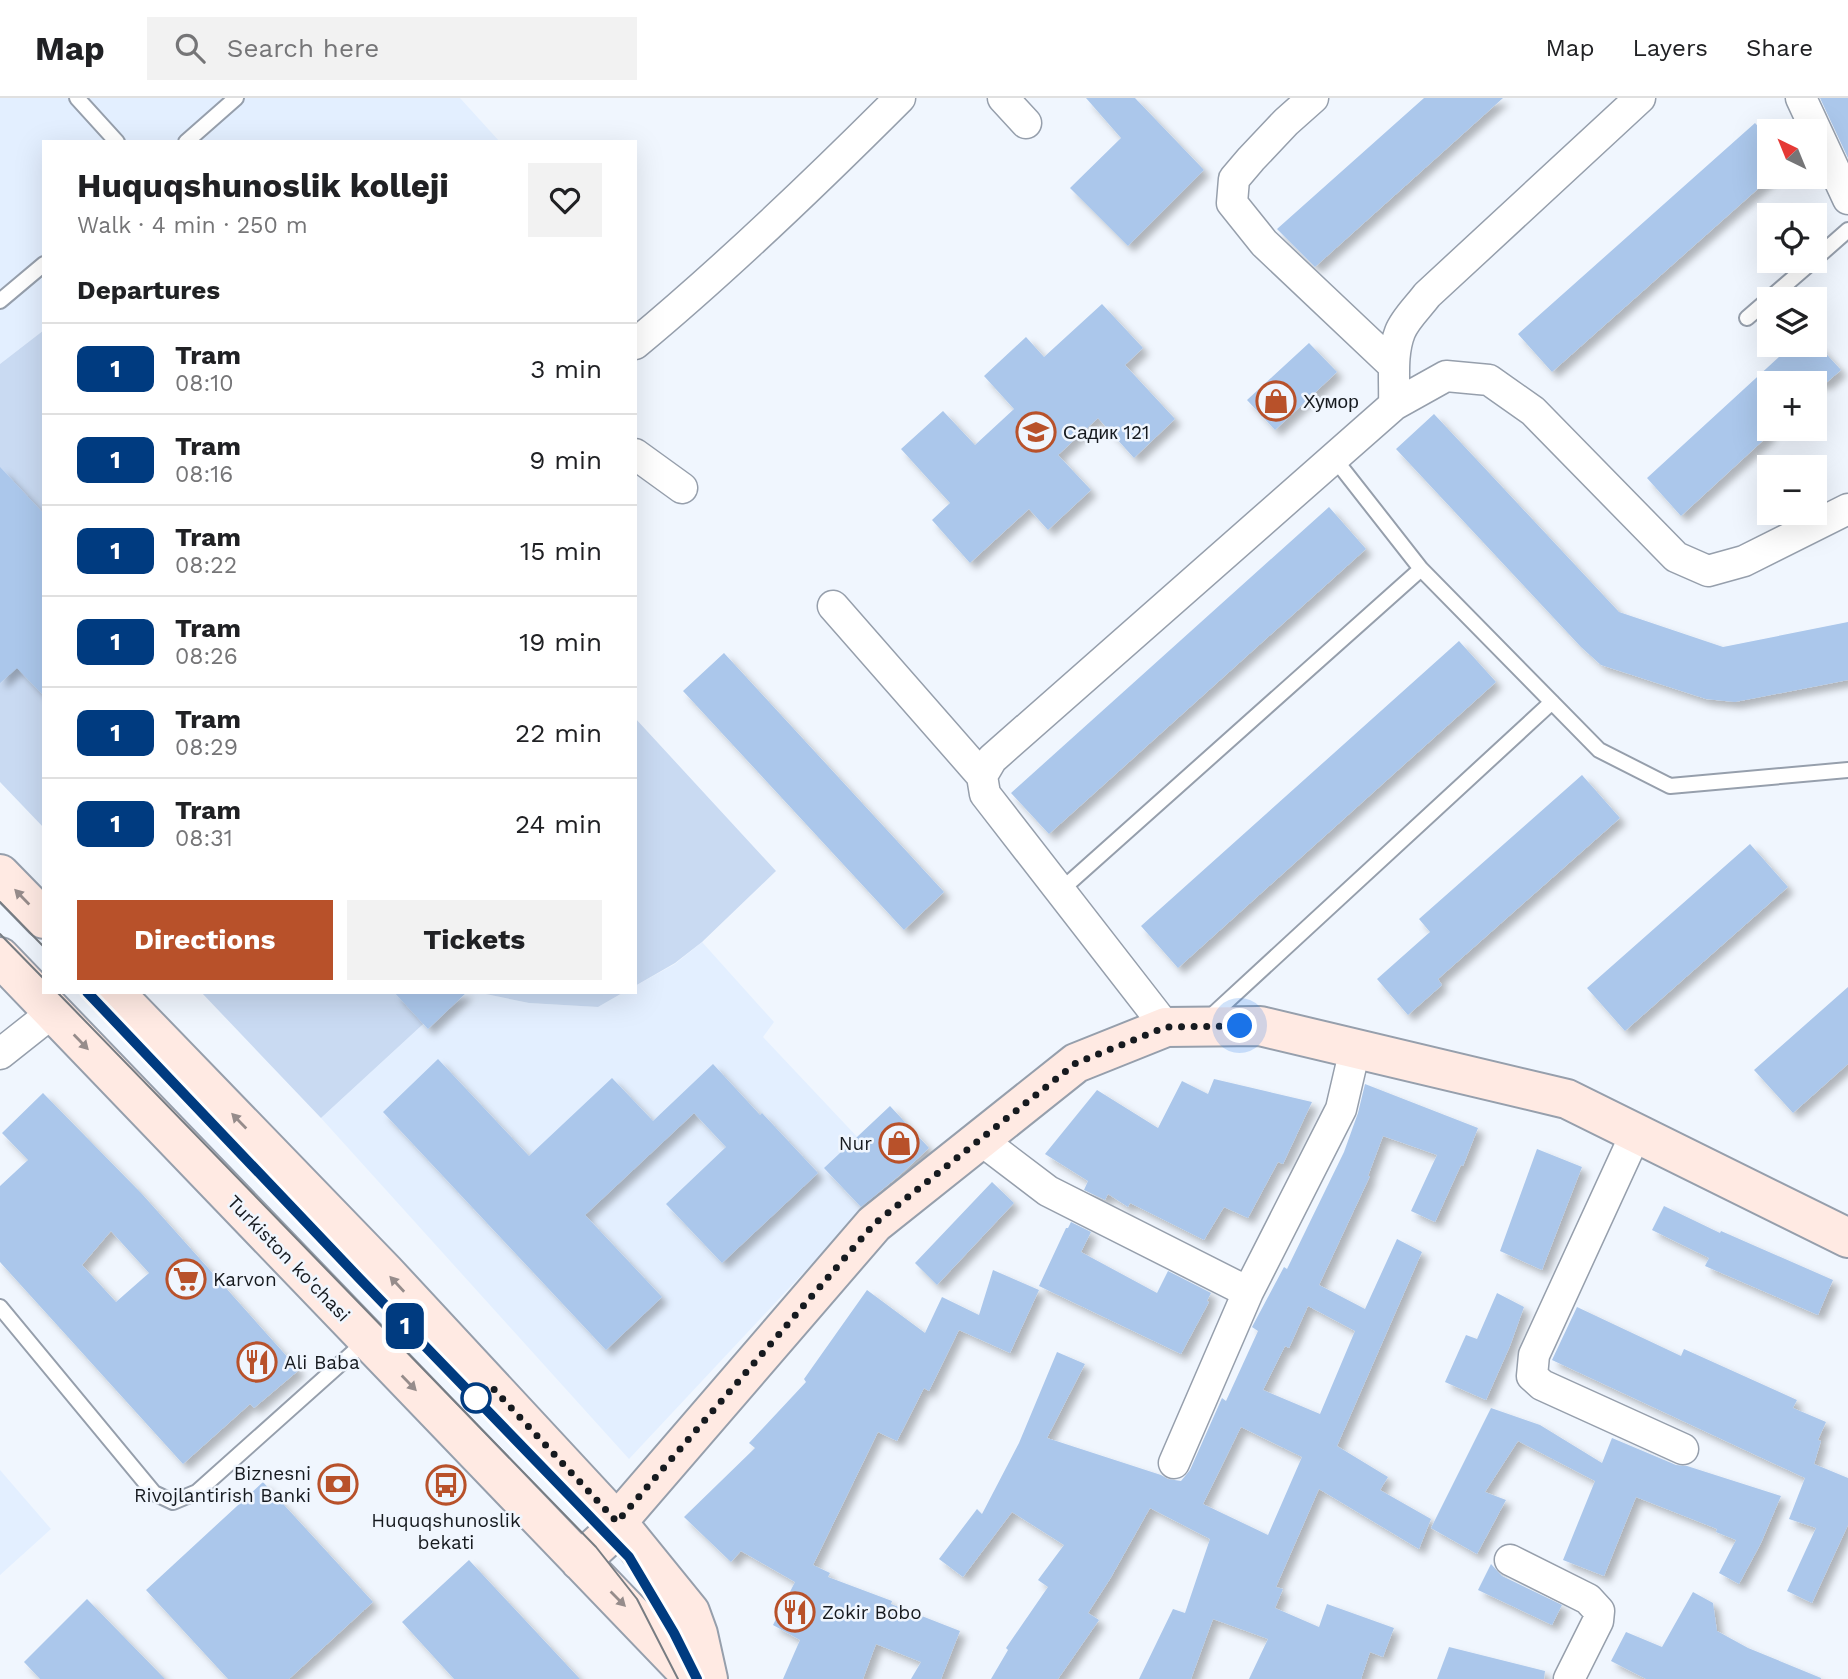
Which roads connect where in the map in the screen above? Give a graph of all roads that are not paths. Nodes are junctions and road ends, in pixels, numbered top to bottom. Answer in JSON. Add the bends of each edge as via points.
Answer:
{"nodes":[{"id":1,"x":77,"y":98,"type":"edge"},
{"id":2,"x":236,"y":98,"type":"edge"},
{"id":3,"x":900,"y":98,"type":"edge"},
{"id":4,"x":1003,"y":98,"type":"edge"},
{"id":5,"x":1313,"y":98,"type":"edge"},
{"id":6,"x":1640,"y":98,"type":"edge"},
{"id":7,"x":1801,"y":98,"type":"edge"},
{"id":8,"x":1026,"y":124,"type":"dead end"},
{"id":9,"x":115,"y":140,"type":"edge"},
{"id":10,"x":188,"y":140,"type":"edge"},
{"id":11,"x":1848,"y":198,"type":"edge"},
{"id":12,"x":1848,"y":230,"type":"edge"},
{"id":13,"x":1827,"y":249,"type":"edge"},
{"id":14,"x":42,"y":266,"type":"edge"},
{"id":15,"x":1799,"y":273,"type":"edge"},
{"id":16,"x":0,"y":302,"type":"edge"},
{"id":17,"x":1747,"y":318,"type":"dead end"},
{"id":18,"x":637,"y":342,"type":"edge"},
{"id":19,"x":1393,"y":365,"type":"junction"},
{"id":20,"x":1394,"y":405,"type":"junction"},
{"id":21,"x":637,"y":455,"type":"edge"},
{"id":22,"x":1334,"y":458,"type":"junction"},
{"id":23,"x":682,"y":488,"type":"dead end"},
{"id":24,"x":1848,"y":509,"type":"edge"},
{"id":25,"x":1421,"y":569,"type":"junction"},
{"id":26,"x":833,"y":606,"type":"dead end"},
{"id":27,"x":1552,"y":702,"type":"junction"},
{"id":28,"x":1848,"y":770,"type":"edge"},
{"id":29,"x":982,"y":776,"type":"junction"},
{"id":30,"x":0,"y":874,"type":"edge"},
{"id":31,"x":1060,"y":891,"type":"junction"},
{"id":32,"x":42,"y":917,"type":"edge"},
{"id":33,"x":0,"y":957,"type":"edge"},
{"id":34,"x":116,"y":994,"type":"edge"},
{"id":35,"x":53,"y":1012,"type":"junction"},
{"id":36,"x":1183,"y":1027,"type":"junction"},
{"id":37,"x":1355,"y":1049,"type":"junction"},
{"id":38,"x":0,"y":1054,"type":"edge"},
{"id":39,"x":1636,"y":1133,"type":"junction"},
{"id":40,"x":981,"y":1140,"type":"junction"},
{"id":41,"x":1848,"y":1238,"type":"edge"},
{"id":42,"x":1248,"y":1292,"type":"junction"},
{"id":43,"x":0,"y":1307,"type":"edge"},
{"id":44,"x":368,"y":1340,"type":"junction"},
{"id":45,"x":1683,"y":1448,"type":"dead end"},
{"id":46,"x":1174,"y":1463,"type":"dead end"},
{"id":47,"x":617,"y":1522,"type":"junction"},
{"id":48,"x":1510,"y":1560,"type":"dead end"},
{"id":49,"x":580,"y":1561,"type":"junction"},
{"id":50,"x":694,"y":1679,"type":"edge"},
{"id":51,"x":708,"y":1679,"type":"edge"},
{"id":52,"x":1569,"y":1679,"type":"edge"}],
"edges":[{"from":1,"to":9,"type":"lane"},
{"from":2,"to":10,"type":"lane"},
{"from":3,"to":18,"type":"street","via":[[687,301]]},
{"from":4,"to":8,"type":"street"},
{"from":5,"to":19,"type":"street","via":[[1234,179],[1232,203],[1264,243]]},
{"from":6,"to":19,"type":"street","via":[[1427,295],[1401,330]]},
{"from":7,"to":11,"type":"street"},
{"from":12,"to":13,"type":"lane"},
{"from":14,"to":16,"type":"lane"},
{"from":15,"to":17,"type":"lane"},
{"from":19,"to":20,"type":"street"},
{"from":20,"to":22,"type":"street"},
{"from":20,"to":24,"type":"street","via":[[1446,376],[1489,380],[1533,411],[1676,557],[1708,571],[1744,561]]},
{"from":21,"to":23,"type":"street"},
{"from":22,"to":25,"type":"lane"},
{"from":22,"to":29,"type":"street","via":[[992,759]]},
{"from":25,"to":27,"type":"lane"},
{"from":25,"to":31,"type":"lane"},
{"from":26,"to":29,"type":"street"},
{"from":27,"to":28,"type":"lane","via":[[1599,750],[1670,786]]},
{"from":27,"to":36,"type":"lane"},
{"from":29,"to":31,"type":"street","via":[[985,794]]},
{"from":32,"to":30,"type":"main road","one_way":true},
{"from":31,"to":36,"type":"street"},
{"from":33,"to":35,"type":"main road","name":"Turkiston ko'chasi"},
{"from":47,"to":34,"type":"main road","one_way":true,"via":[[385,1272]]},
{"from":35,"to":38,"type":"street"},
{"from":35,"to":44,"type":"main road","name":"Turkiston ko'chasi","one_way":true},
{"from":36,"to":37,"type":"main road","via":[[1260,1026]]},
{"from":36,"to":40,"type":"main road","via":[[1076,1063]]},
{"from":37,"to":39,"type":"main road","via":[[1567,1099]]},
{"from":37,"to":42,"type":"street","via":[[1342,1110]]},
{"from":39,"to":41,"type":"main road"},
{"from":39,"to":45,"type":"street","via":[[1534,1355],[1532,1376],[1542,1385]]},
{"from":40,"to":42,"type":"street","via":[[1048,1191]]},
{"from":40,"to":47,"type":"main road","via":[[874,1224]]},
{"from":42,"to":46,"type":"street"},
{"from":43,"to":44,"type":"lane","via":[[154,1493],[173,1502],[197,1492]]},
{"from":44,"to":49,"type":"main road","name":"Turkiston ko'chasi","one_way":true},
{"from":47,"to":49,"type":"main road"},
{"from":47,"to":51,"type":"main road","via":[[690,1612]]},
{"from":48,"to":52,"type":"street","via":[[1588,1600],[1599,1611]]},
{"from":49,"to":50,"type":"main road","name":"Turkiston ko'chasi","one_way":true}]}
